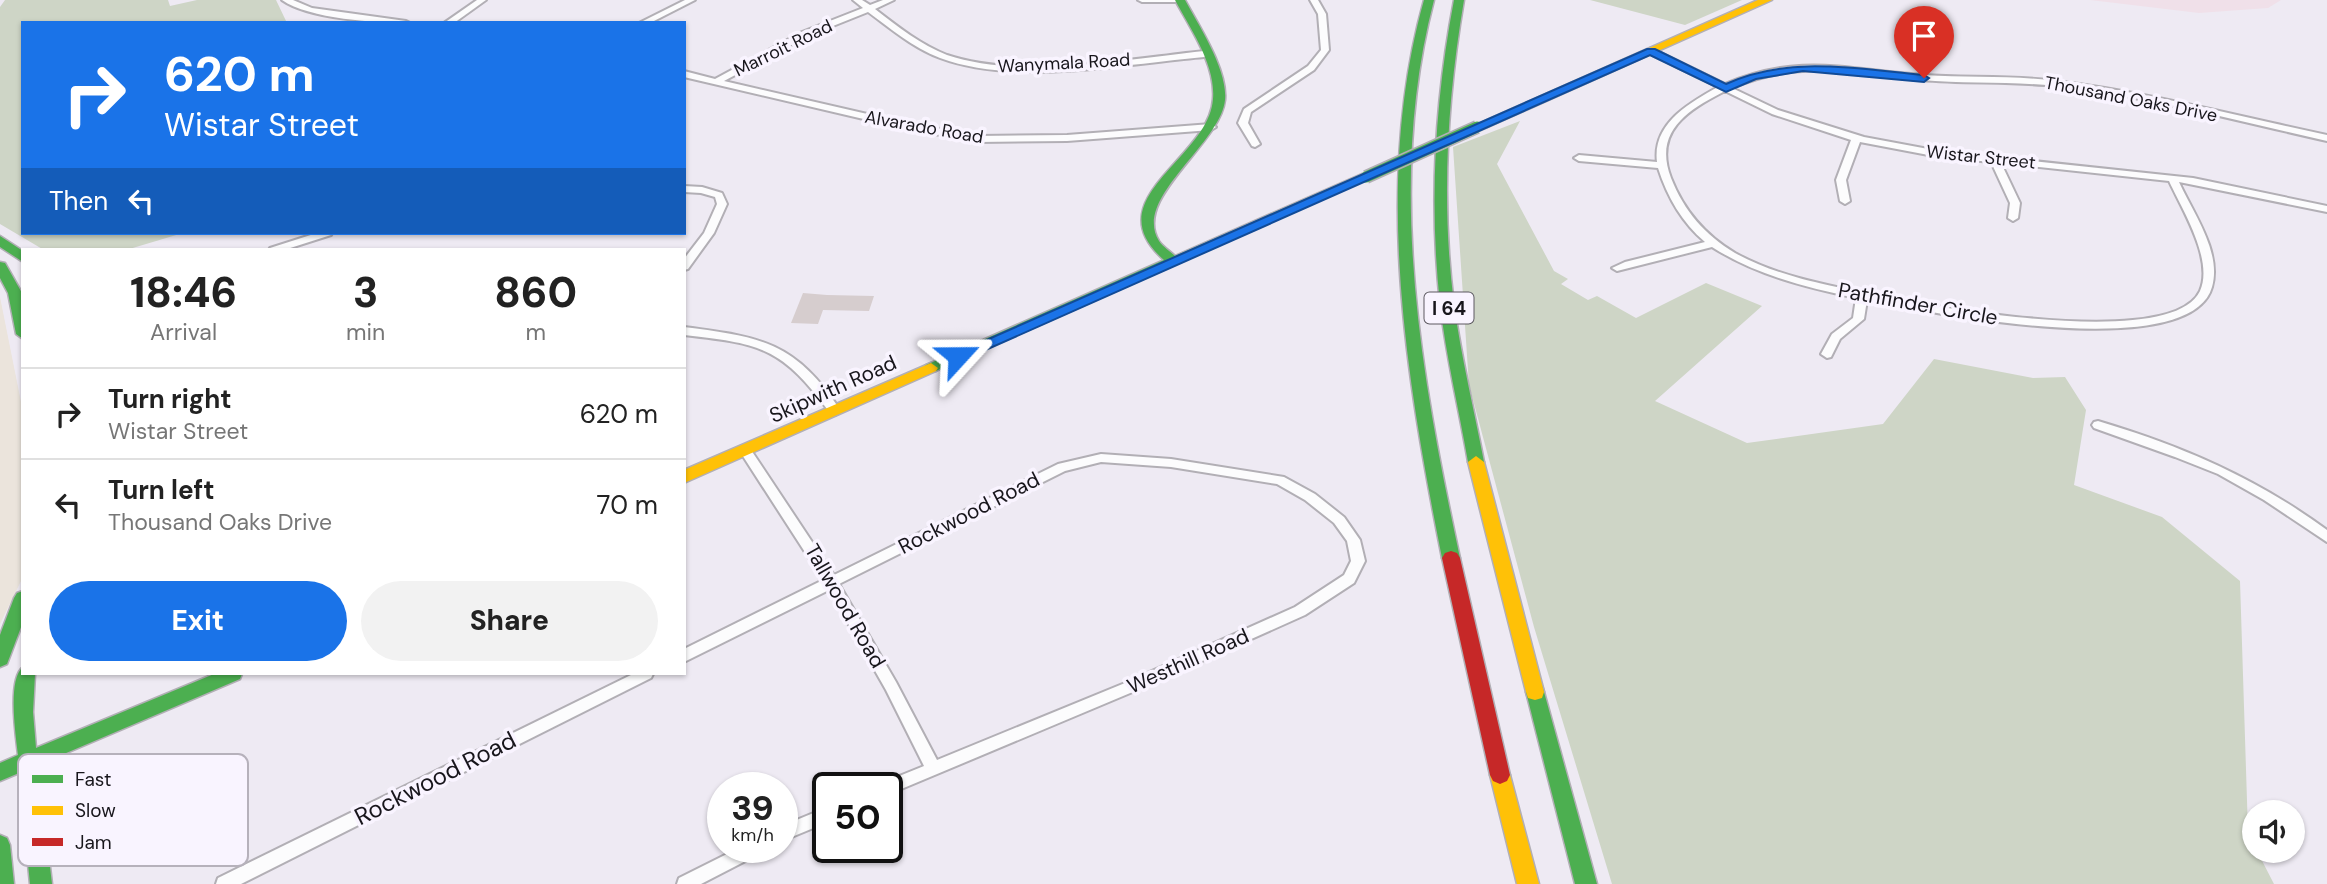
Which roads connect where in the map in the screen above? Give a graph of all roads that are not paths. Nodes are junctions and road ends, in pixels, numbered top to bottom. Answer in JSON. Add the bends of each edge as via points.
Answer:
{"nodes":[{"id":1,"x":286,"y":0,"type":"edge"},
{"id":2,"x":481,"y":0,"type":"edge"},
{"id":3,"x":691,"y":0,"type":"edge"},
{"id":4,"x":857,"y":0,"type":"edge"},
{"id":5,"x":890,"y":0,"type":"edge"},
{"id":6,"x":1142,"y":0,"type":"edge"},
{"id":7,"x":1177,"y":0,"type":"edge"},
{"id":8,"x":1314,"y":0,"type":"edge"},
{"id":9,"x":1429,"y":0,"type":"edge"},
{"id":10,"x":1460,"y":0,"type":"edge"},
{"id":11,"x":1767,"y":0,"type":"edge"},
{"id":12,"x":869,"y":8,"type":"junction"},
{"id":13,"x":391,"y":21,"type":"edge"},
{"id":14,"x":450,"y":21,"type":"edge"},
{"id":15,"x":647,"y":21,"type":"edge"},
{"id":16,"x":1651,"y":51,"type":"junction"},
{"id":17,"x":1204,"y":54,"type":"junction"},
{"id":18,"x":686,"y":75,"type":"edge"},
{"id":19,"x":715,"y":82,"type":"junction"},
{"id":20,"x":1726,"y":89,"type":"junction"},
{"id":21,"x":1211,"y":127,"type":"junction"},
{"id":22,"x":2327,"y":138,"type":"edge"},
{"id":23,"x":1856,"y":139,"type":"junction"},
{"id":24,"x":1255,"y":144,"type":"dead end"},
{"id":25,"x":1579,"y":158,"type":"dead end"},
{"id":26,"x":1994,"y":159,"type":"junction"},
{"id":27,"x":1661,"y":165,"type":"junction"},
{"id":28,"x":2172,"y":178,"type":"junction"},
{"id":29,"x":686,"y":190,"type":"edge"},
{"id":30,"x":1846,"y":201,"type":"dead end"},
{"id":31,"x":2327,"y":209,"type":"edge"},
{"id":32,"x":2013,"y":218,"type":"dead end"},
{"id":33,"x":321,"y":235,"type":"edge"},
{"id":34,"x":0,"y":240,"type":"edge"},
{"id":35,"x":1713,"y":243,"type":"junction"},
{"id":36,"x":280,"y":248,"type":"edge"},
{"id":37,"x":21,"y":256,"type":"edge"},
{"id":38,"x":1173,"y":261,"type":"junction"},
{"id":39,"x":686,"y":264,"type":"edge"},
{"id":40,"x":0,"y":266,"type":"edge"},
{"id":41,"x":1617,"y":268,"type":"dead end"},
{"id":42,"x":1862,"y":295,"type":"junction"},
{"id":43,"x":21,"y":324,"type":"edge"},
{"id":44,"x":686,"y":331,"type":"edge"},
{"id":45,"x":1827,"y":354,"type":"dead end"},
{"id":46,"x":835,"y":411,"type":"junction"},
{"id":47,"x":2098,"y":425,"type":"dead end"},
{"id":48,"x":745,"y":450,"type":"junction"},
{"id":49,"x":686,"y":476,"type":"edge"},
{"id":50,"x":1274,"y":479,"type":"joint"},
{"id":51,"x":2325,"y":534,"type":"edge"},
{"id":52,"x":833,"y":581,"type":"junction"},
{"id":53,"x":21,"y":603,"type":"edge"},
{"id":54,"x":686,"y":655,"type":"edge"},
{"id":55,"x":0,"y":660,"type":"edge"},
{"id":56,"x":26,"y":675,"type":"edge"},
{"id":57,"x":231,"y":675,"type":"edge"},
{"id":58,"x":644,"y":675,"type":"edge"},
{"id":59,"x":26,"y":754,"type":"edge"},
{"id":60,"x":44,"y":754,"type":"edge"},
{"id":61,"x":18,"y":765,"type":"edge"},
{"id":62,"x":933,"y":769,"type":"junction"},
{"id":63,"x":0,"y":772,"type":"edge"},
{"id":64,"x":903,"y":781,"type":"edge"},
{"id":65,"x":0,"y":845,"type":"edge"},
{"id":66,"x":726,"y":863,"type":"edge"},
{"id":67,"x":39,"y":866,"type":"edge"},
{"id":68,"x":4,"y":884,"type":"edge"},
{"id":69,"x":41,"y":884,"type":"edge"},
{"id":70,"x":224,"y":884,"type":"edge"},
{"id":71,"x":685,"y":884,"type":"edge"},
{"id":72,"x":1528,"y":884,"type":"edge"},
{"id":73,"x":1586,"y":884,"type":"edge"}],
"edges":[{"from":1,"to":13,"type":"street","via":[[310,10]]},
{"from":2,"to":14,"type":"street"},
{"from":3,"to":15,"type":"street"},
{"from":4,"to":12,"type":"street","name":"Wanymala Road"},
{"from":5,"to":12,"type":"street","name":"Marroit Road"},
{"from":6,"to":7,"type":"street"},
{"from":7,"to":17,"type":"main road"},
{"from":8,"to":24,"type":"street","via":[[1322,14],[1325,50],[1311,68],[1247,111],[1243,123]]},
{"from":9,"to":72,"type":"main road","number":"I 64","via":[[1413,72],[1404,181],[1403,234],[1416,380],[1462,607]]},
{"from":10,"to":73,"type":"main road","number":"I 64","via":[[1450,43],[1441,127],[1445,284],[1478,475]]},
{"from":11,"to":16,"type":"main road","name":"Skipwith Road"},
{"from":12,"to":17,"type":"street","name":"Wanymala Road","via":[[932,51],[972,65],[1037,68]]},
{"from":12,"to":19,"type":"street","name":"Marroit Road","via":[[797,38]]},
{"from":16,"to":20,"type":"street","name":"Wistar Street"},
{"from":16,"to":38,"type":"main road","name":"Skipwith Road","bridge":true},
{"from":17,"to":21,"type":"main road","via":[[1219,99]]},
{"from":18,"to":19,"type":"street","name":"Alvarado Road"},
{"from":19,"to":21,"type":"street","name":"Alvarado Road","via":[[978,139],[1068,138]]},
{"from":20,"to":22,"type":"street","name":"Thousand Oaks Drive","via":[[1754,76],[1803,68],[2022,80],[2109,91]]},
{"from":20,"to":23,"type":"street","name":"Wistar Street","via":[[1794,120]]},
{"from":20,"to":27,"type":"street","via":[[1673,121],[1662,138]]},
{"from":21,"to":38,"type":"main road","via":[[1149,204],[1143,218],[1152,244]]},
{"from":23,"to":26,"type":"street","name":"Wistar Street"},
{"from":23,"to":30,"type":"street","via":[[1841,180]]},
{"from":25,"to":27,"type":"street"},
{"from":26,"to":28,"type":"street","name":"Wistar Street"},
{"from":26,"to":32,"type":"street","via":[[2015,202]]},
{"from":27,"to":35,"type":"street","name":"Pathfinder Circle","via":[[1685,215]]},
{"from":28,"to":31,"type":"street","name":"Wistar Street"},
{"from":28,"to":42,"type":"street","name":"Pathfinder Circle","via":[[2209,274],[2202,296],[2170,317],[2131,325],[2052,323],[1950,312]]},
{"from":29,"to":39,"type":"street","via":[[719,195],[722,204]]},
{"from":33,"to":36,"type":"street"},
{"from":34,"to":37,"type":"main road"},
{"from":35,"to":41,"type":"street"},
{"from":35,"to":42,"type":"street","name":"Pathfinder Circle","via":[[1769,272]]},
{"from":38,"to":46,"type":"main road","name":"Skipwith Road"},
{"from":40,"to":43,"type":"main road","via":[[15,293]]},
{"from":42,"to":45,"type":"street","via":[[1858,319],[1836,337]]},
{"from":44,"to":46,"type":"street","via":[[780,351],[800,366]]},
{"from":46,"to":48,"type":"main road","name":"Skipwith Road"},
{"from":47,"to":51,"type":"street","via":[[2230,475]]},
{"from":48,"to":49,"type":"main road","name":"Skipwith Road"},
{"from":48,"to":52,"type":"street","name":"Tallwood Road"},
{"from":50,"to":52,"type":"street","name":"Rockwood Road","via":[[1171,463],[1110,458],[1081,461]]},
{"from":50,"to":62,"type":"street","name":"Westhill Road","via":[[1310,497],[1348,530],[1358,561],[1349,579],[1300,611]]},
{"from":52,"to":54,"type":"street","name":"Rockwood Road"},
{"from":52,"to":62,"type":"street","name":"Tallwood Road"},
{"from":53,"to":55,"type":"main road"},
{"from":56,"to":59,"type":"main road"},
{"from":57,"to":60,"type":"main road"},
{"from":58,"to":70,"type":"street","name":"Rockwood Road"},
{"from":61,"to":63,"type":"main road"},
{"from":62,"to":64,"type":"street","name":"Westhill Road"},
{"from":65,"to":68,"type":"main road"},
{"from":66,"to":71,"type":"street"},
{"from":67,"to":69,"type":"main road"}]}
